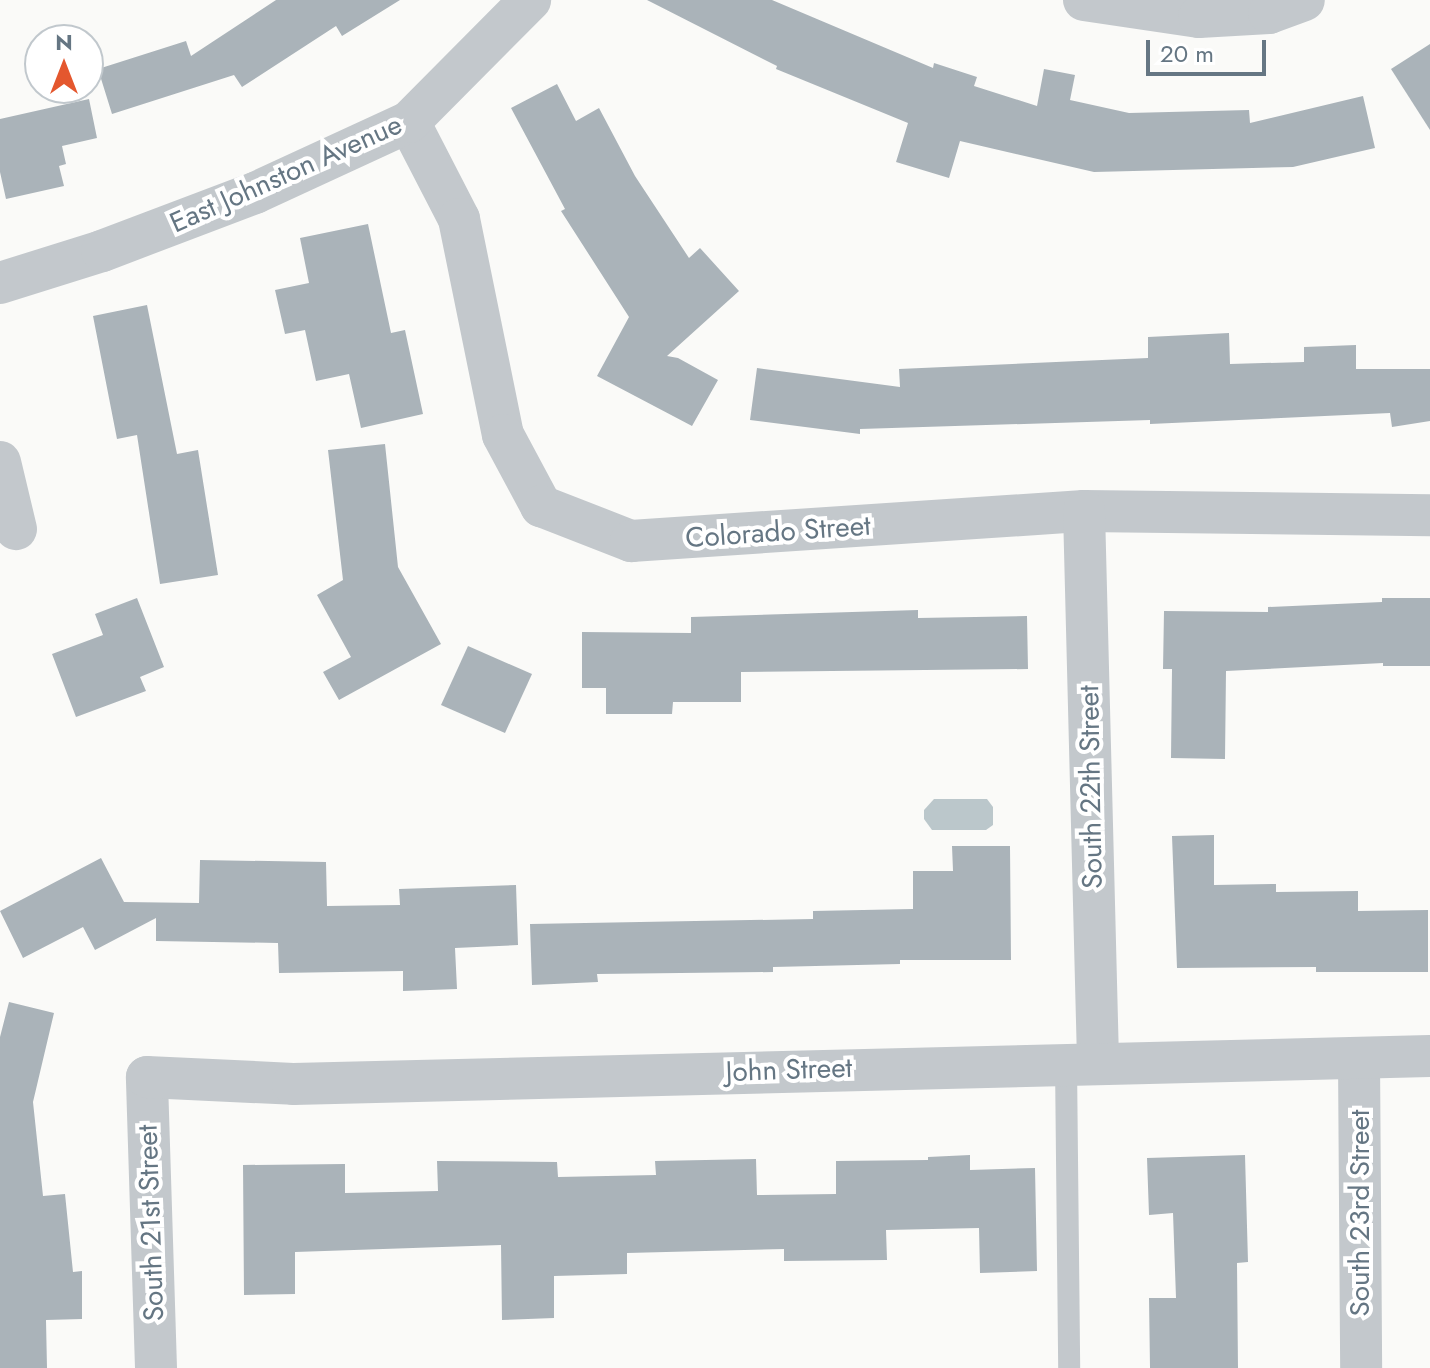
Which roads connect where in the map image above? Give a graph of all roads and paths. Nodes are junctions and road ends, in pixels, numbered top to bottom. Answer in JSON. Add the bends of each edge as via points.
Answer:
{"nodes":[{"id":1,"x":530,"y":0,"type":"edge"},
{"id":2,"x":1084,"y":0,"type":"edge"},
{"id":3,"x":1304,"y":0,"type":"edge"},
{"id":4,"x":409,"y":122,"type":"junction"},
{"id":5,"x":0,"y":283,"type":"edge"},
{"id":6,"x":0,"y":462,"type":"edge"},
{"id":7,"x":1084,"y":511,"type":"junction"},
{"id":8,"x":1430,"y":515,"type":"edge"},
{"id":9,"x":16,"y":529,"type":"dead end"},
{"id":10,"x":1430,"y":1056,"type":"edge"},
{"id":11,"x":1359,"y":1059,"type":"junction"},
{"id":12,"x":1082,"y":1062,"type":"junction"},
{"id":13,"x":147,"y":1077,"type":"joint"},
{"id":14,"x":156,"y":1368,"type":"edge"},
{"id":15,"x":1069,"y":1368,"type":"edge"},
{"id":16,"x":1361,"y":1368,"type":"edge"}],
"edges":[{"from":1,"to":4,"type":"street","name":"East Johnston Avenue"},
{"from":2,"to":3,"type":"street","via":[[1199,17],[1269,13]]},
{"from":4,"to":5,"type":"street","name":"East Johnston Avenue","via":[[255,193]]},
{"from":4,"to":7,"type":"street","name":"Colorado Street","via":[[459,219],[503,435],[541,506],[631,541]]},
{"from":6,"to":9,"type":"street"},
{"from":7,"to":8,"type":"street","name":"Colorado Street"},
{"from":7,"to":12,"type":"street","name":"South 22th Street"},
{"from":10,"to":11,"type":"street","name":"John Street"},
{"from":11,"to":12,"type":"street","name":"John Street"},
{"from":11,"to":16,"type":"street","name":"South 23rd Street"},
{"from":12,"to":13,"type":"street","name":"John Street","via":[[293,1084]]},
{"from":12,"to":15,"type":"lane"},
{"from":13,"to":14,"type":"street","name":"South 21st Street"}]}
